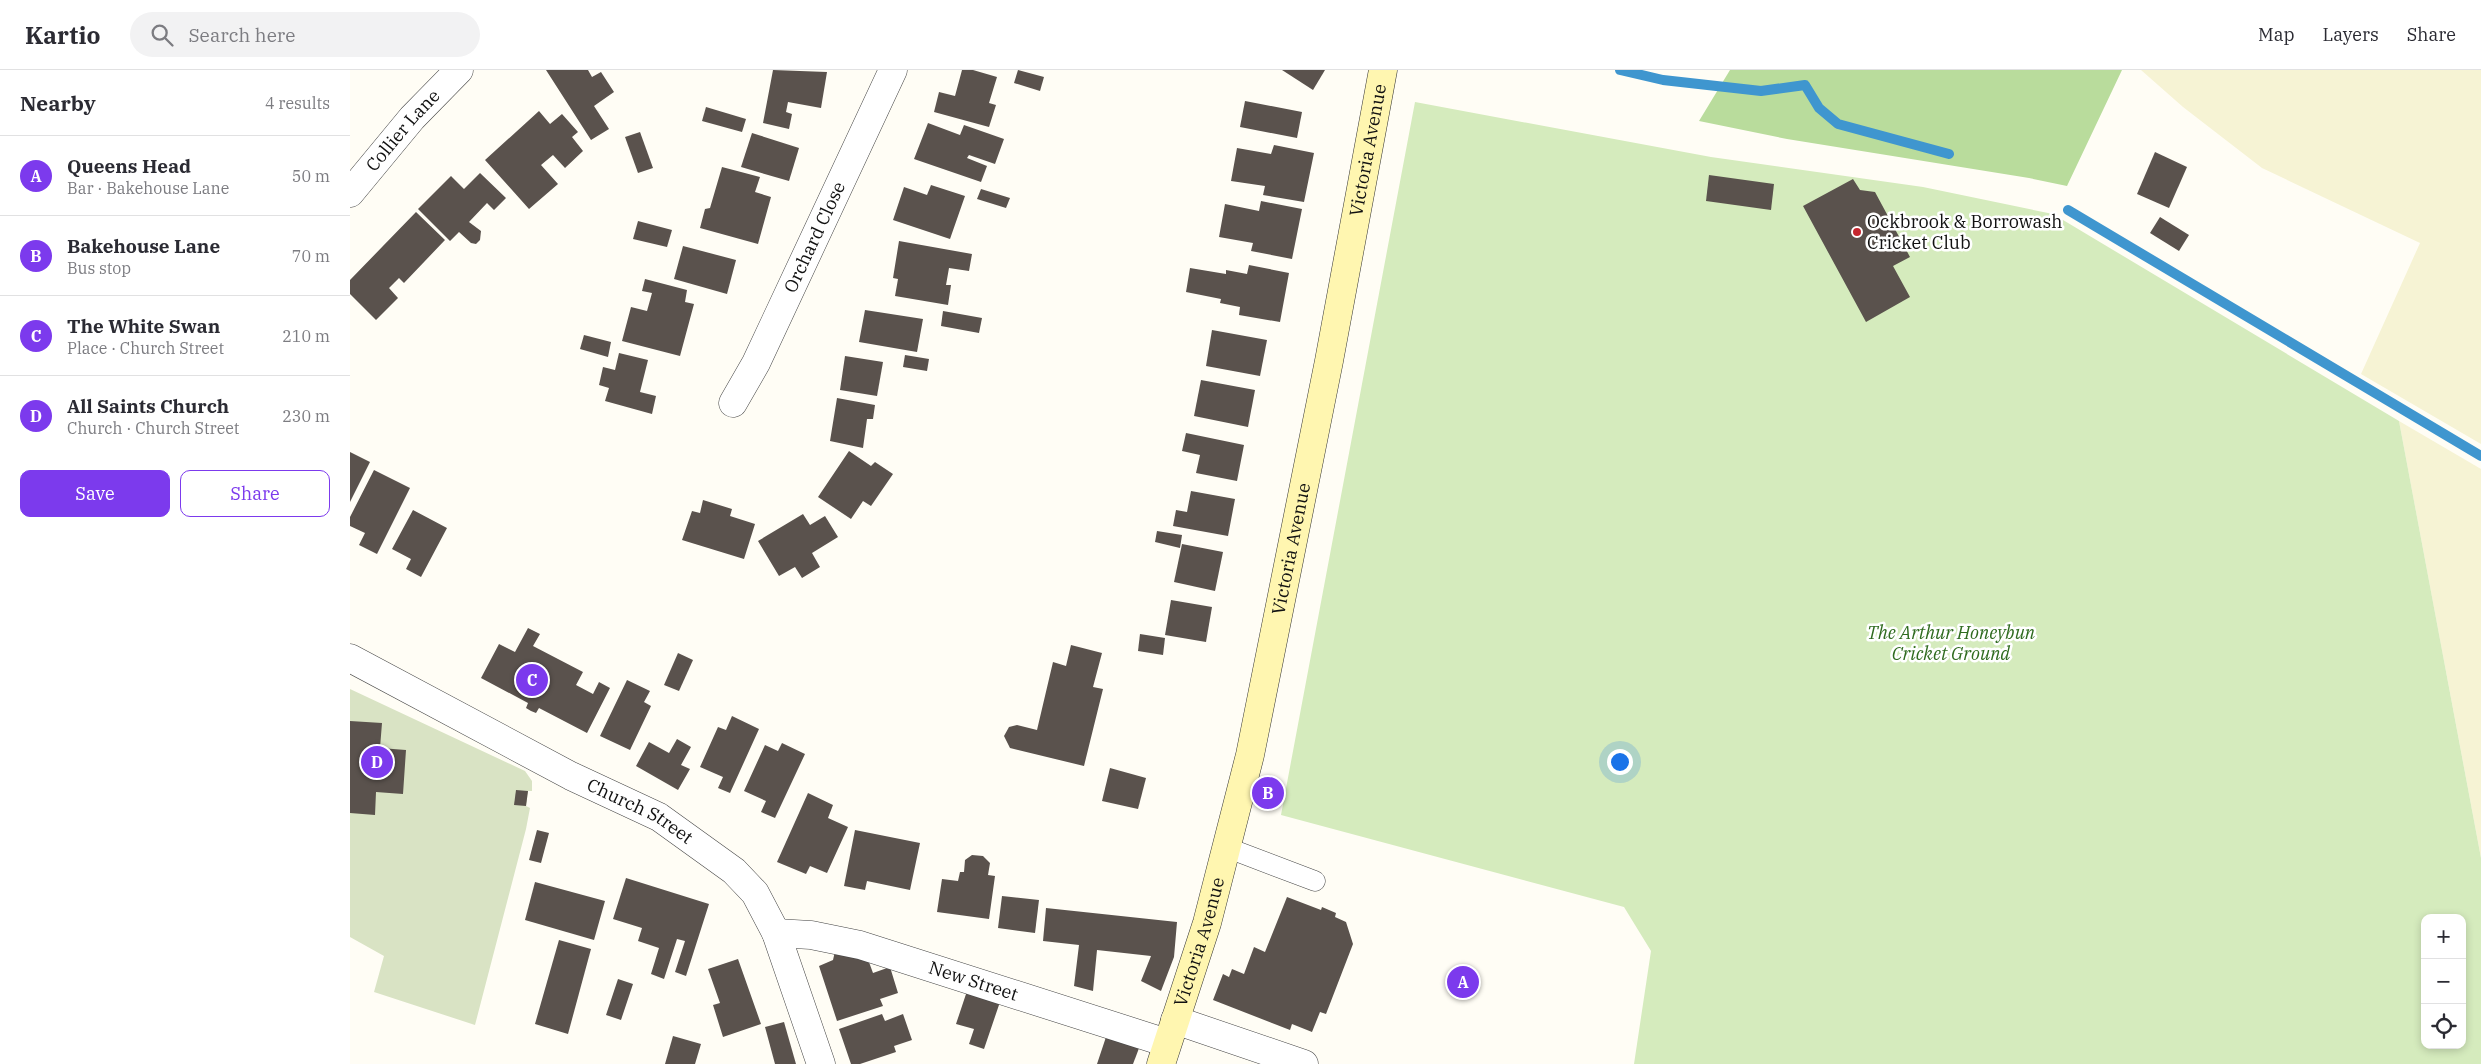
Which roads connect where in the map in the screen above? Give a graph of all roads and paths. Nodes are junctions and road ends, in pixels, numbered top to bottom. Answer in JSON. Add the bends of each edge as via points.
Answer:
{"nodes":[{"id":1,"x":459,"y":70,"type":"edge"},
{"id":2,"x":893,"y":70,"type":"edge"},
{"id":3,"x":1383,"y":70,"type":"edge"},
{"id":4,"x":350,"y":194,"type":"edge"},
{"id":5,"x":733,"y":403,"type":"dead end"},
{"id":6,"x":350,"y":658,"type":"edge"},
{"id":7,"x":1228,"y":848,"type":"junction"},
{"id":8,"x":1315,"y":881,"type":"dead end"},
{"id":9,"x":776,"y":933,"type":"junction"},
{"id":10,"x":1168,"y":1042,"type":"edge"},
{"id":11,"x":820,"y":1064,"type":"edge"},
{"id":12,"x":1304,"y":1064,"type":"edge"}],
"edges":[{"from":1,"to":4,"type":"street","name":"Collier Lane","via":[[412,118]]},
{"from":2,"to":5,"type":"street","name":"Orchard Close","via":[[756,363]]},
{"from":3,"to":7,"type":"street","name":"Victoria Avenue","via":[[1269,663]]},
{"from":6,"to":9,"type":"street","name":"Church Street","via":[[571,776],[659,817],[734,871],[755,893]]},
{"from":7,"to":8,"type":"lane"},
{"from":7,"to":10,"type":"street","name":"Victoria Avenue"},
{"from":9,"to":10,"type":"street","name":"New Street","via":[[811,935],[860,945]]},
{"from":9,"to":11,"type":"street","name":"Church Street"},
{"from":10,"to":12,"type":"street","name":"New Street"}]}
